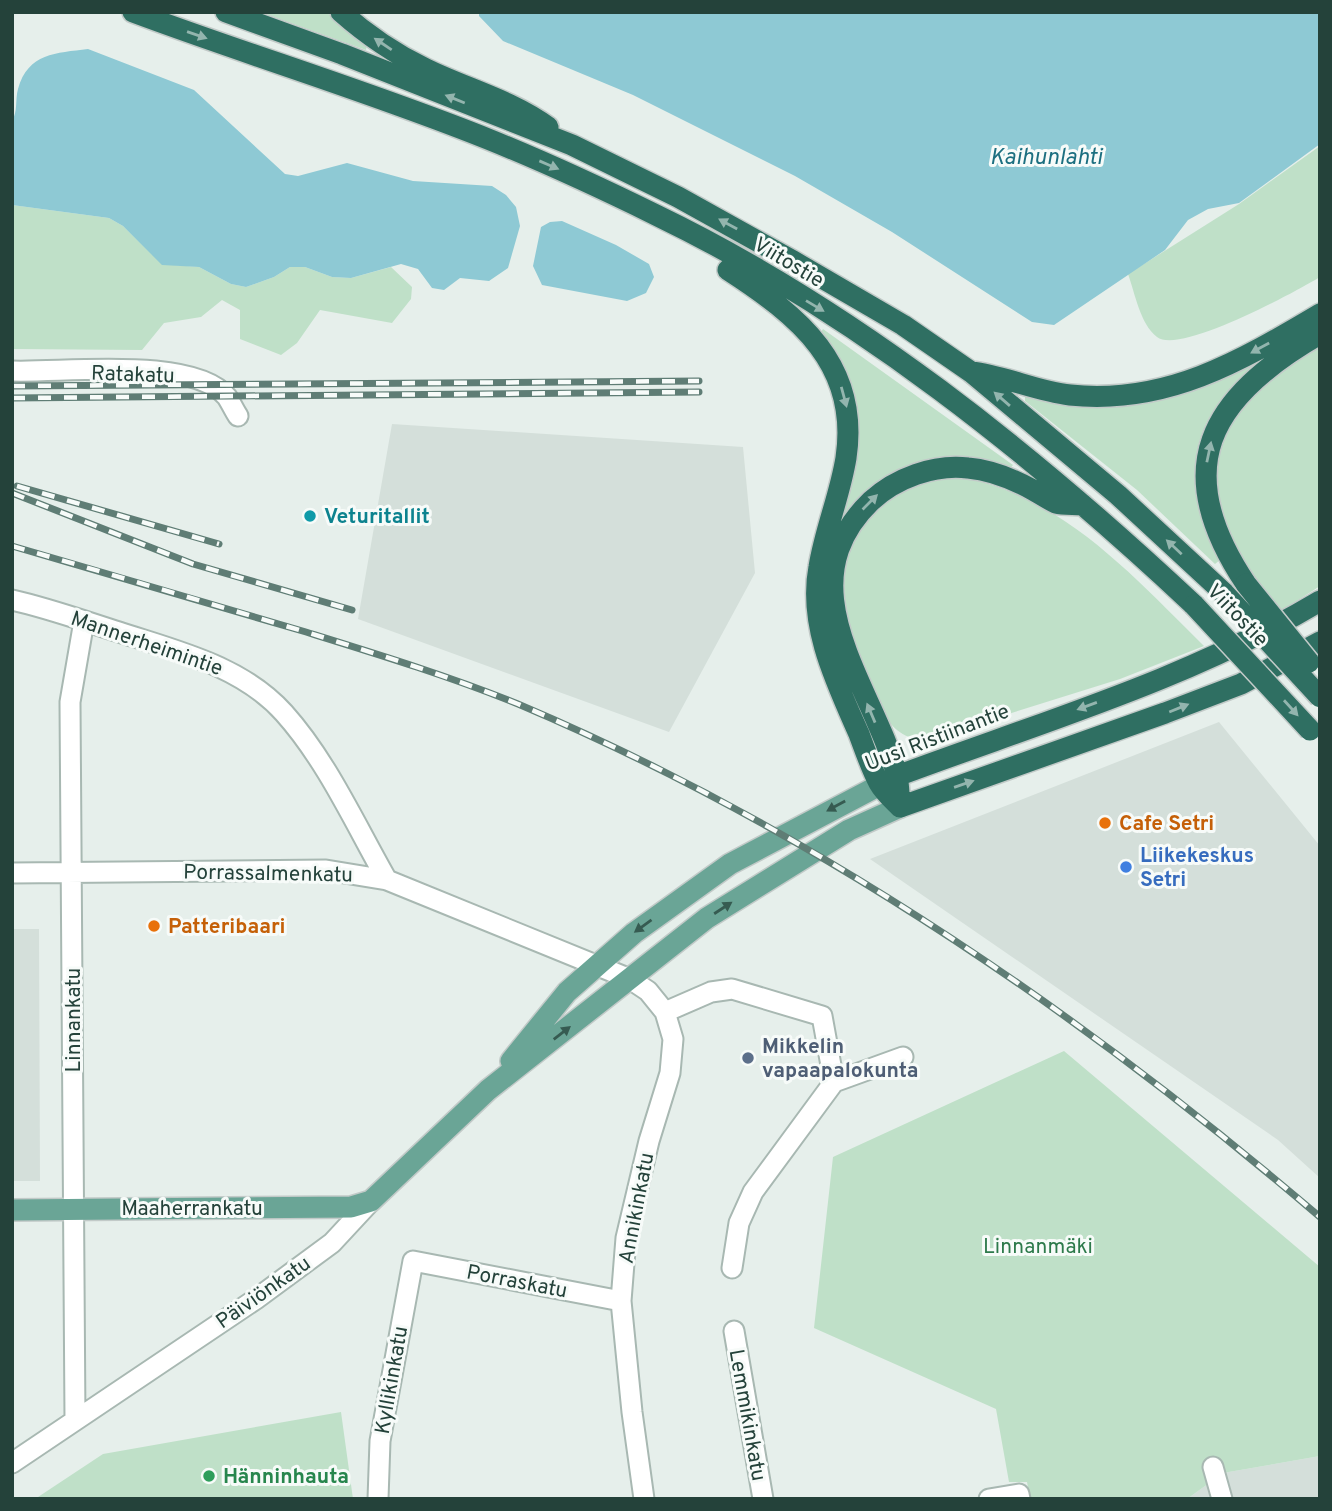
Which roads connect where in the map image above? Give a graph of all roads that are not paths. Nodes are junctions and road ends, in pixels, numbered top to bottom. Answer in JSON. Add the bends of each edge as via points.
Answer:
{"nodes":[{"id":1,"x":133,"y":12,"type":"edge"},
{"id":2,"x":226,"y":12,"type":"edge"},
{"id":3,"x":341,"y":12,"type":"edge"},
{"id":4,"x":572,"y":145,"type":"junction"},
{"id":5,"x":659,"y":216,"type":"junction"},
{"id":6,"x":1320,"y":314,"type":"edge"},
{"id":7,"x":1320,"y":334,"type":"edge"},
{"id":8,"x":12,"y":371,"type":"edge"},
{"id":9,"x":971,"y":372,"type":"junction"},
{"id":10,"x":238,"y":416,"type":"dead end"},
{"id":11,"x":1083,"y":505,"type":"junction"},
{"id":12,"x":12,"y":600,"type":"edge"},
{"id":13,"x":1320,"y":601,"type":"edge"},
{"id":14,"x":84,"y":621,"type":"junction"},
{"id":15,"x":1320,"y":642,"type":"edge"},
{"id":16,"x":1320,"y":674,"type":"edge"},
{"id":17,"x":1320,"y":696,"type":"edge"},
{"id":18,"x":1315,"y":735,"type":"edge"},
{"id":19,"x":888,"y":781,"type":"junction"},
{"id":20,"x":900,"y":807,"type":"junction"},
{"id":21,"x":12,"y":873,"type":"edge"},
{"id":22,"x":73,"y":873,"type":"junction"},
{"id":23,"x":387,"y":880,"type":"junction"},
{"id":24,"x":597,"y":965,"type":"junction"},
{"id":25,"x":630,"y":979,"type":"junction"},
{"id":26,"x":665,"y":1013,"type":"junction"},
{"id":27,"x":903,"y":1057,"type":"dead end"},
{"id":28,"x":834,"y":1082,"type":"junction"},
{"id":29,"x":488,"y":1090,"type":"junction"},
{"id":30,"x":371,"y":1201,"type":"junction"},
{"id":31,"x":74,"y":1209,"type":"junction"},
{"id":32,"x":12,"y":1210,"type":"edge"},
{"id":33,"x":412,"y":1261,"type":"joint"},
{"id":34,"x":732,"y":1268,"type":"dead end"},
{"id":35,"x":621,"y":1301,"type":"junction"},
{"id":36,"x":734,"y":1331,"type":"dead end"},
{"id":37,"x":75,"y":1420,"type":"junction"},
{"id":38,"x":12,"y":1463,"type":"edge"},
{"id":39,"x":1213,"y":1466,"type":"dead end"},
{"id":40,"x":1019,"y":1497,"type":"edge"},
{"id":41,"x":379,"y":1499,"type":"edge"},
{"id":42,"x":644,"y":1499,"type":"edge"},
{"id":43,"x":763,"y":1499,"type":"edge"},
{"id":44,"x":989,"y":1499,"type":"edge"},
{"id":45,"x":1222,"y":1499,"type":"edge"}],
"edges":[{"from":1,"to":5,"type":"highway","name":"Viitostie","one_way":true,"via":[[486,138]]},
{"from":4,"to":2,"type":"highway","name":"Viitostie","one_way":true},
{"from":4,"to":3,"type":"highway","one_way":true,"via":[[526,111],[386,47]]},
{"from":9,"to":4,"type":"highway","name":"Viitostie","one_way":true,"via":[[903,325],[793,261]]},
{"from":5,"to":11,"type":"highway","name":"Viitostie","one_way":true,"via":[[830,315],[935,387]]},
{"from":5,"to":19,"type":"highway","one_way":true,"via":[[792,315],[822,348],[837,375],[849,432],[819,566],[819,626],[837,684]]},
{"from":6,"to":9,"type":"highway","one_way":true,"via":[[1236,361],[1152,393],[1066,394]]},
{"from":16,"to":7,"type":"highway","one_way":true,"bridge":true,"via":[[1232,563],[1209,510],[1205,481],[1208,450],[1232,401],[1270,367]]},
{"from":8,"to":10,"type":"street","name":"Ratakatu","via":[[167,370],[211,385],[226,396]]},
{"from":17,"to":9,"type":"highway","name":"Viitostie","one_way":true,"bridge":true,"via":[[1224,593],[1118,495]]},
{"from":11,"to":18,"type":"highway","name":"Viitostie","one_way":true,"bridge":true,"via":[[1194,605]]},
{"from":19,"to":11,"type":"highway","one_way":true,"via":[[836,625],[834,572],[850,527],[883,490],[908,476],[947,468],[991,472],[1056,502]]},
{"from":12,"to":14,"type":"street","name":"Mannerheimintie"},
{"from":13,"to":19,"type":"highway","name":"Uusi Ristiinantie","one_way":true,"via":[[1250,639],[1151,682]]},
{"from":14,"to":22,"type":"street","name":"Linnankatu","via":[[69,702]]},
{"from":14,"to":23,"type":"street","name":"Mannerheimintie","via":[[228,671],[283,711],[305,738]]},
{"from":20,"to":15,"type":"highway","one_way":true,"via":[[1178,709],[1241,684]]},
{"from":19,"to":20,"type":"highway"},
{"from":19,"to":24,"type":"main road","name":"Uusi Ristiinantie","one_way":true,"via":[[730,864]]},
{"from":25,"to":20,"type":"main road","one_way":true,"via":[[706,918],[849,830]]},
{"from":21,"to":22,"type":"street","name":"Porrassalmenkatu"},
{"from":22,"to":23,"type":"street","name":"Porrassalmenkatu","via":[[326,870]]},
{"from":22,"to":31,"type":"street","name":"Linnankatu"},
{"from":23,"to":24,"type":"street","name":"Porrassalmenkatu"},
{"from":24,"to":25,"type":"street","name":"Porrassalmenkatu"},
{"from":24,"to":29,"type":"main road","name":"Päiviönkatu","via":[[567,992]]},
{"from":25,"to":26,"type":"street","name":"Annikinkatu","via":[[648,991]]},
{"from":29,"to":25,"type":"main road","name":"Päiviönkatu","one_way":true},
{"from":26,"to":28,"type":"street","via":[[711,992],[732,989],[822,1016]]},
{"from":26,"to":35,"type":"street","name":"Annikinkatu","via":[[673,1039],[670,1073],[626,1238]]},
{"from":27,"to":28,"type":"street"},
{"from":28,"to":34,"type":"street","via":[[753,1192],[739,1223]]},
{"from":29,"to":30,"type":"main road","name":"Päiviönkatu"},
{"from":30,"to":31,"type":"main road","name":"Maaherrankatu","via":[[351,1207]]},
{"from":30,"to":37,"type":"street","name":"Päiviönkatu","via":[[332,1243]]},
{"from":31,"to":32,"type":"main road","name":"Maaherrankatu"},
{"from":31,"to":37,"type":"street","name":"Linnankatu"},
{"from":33,"to":35,"type":"street","name":"Porraskatu"},
{"from":33,"to":41,"type":"street","name":"Kyllikinkatu","via":[[380,1441]]},
{"from":35,"to":42,"type":"street","name":"Annikinkatu"},
{"from":36,"to":43,"type":"street","name":"Lemmikinkatu"},
{"from":37,"to":38,"type":"street","name":"Päiviönkatu"},
{"from":39,"to":45,"type":"street"},
{"from":40,"to":44,"type":"street"}]}
